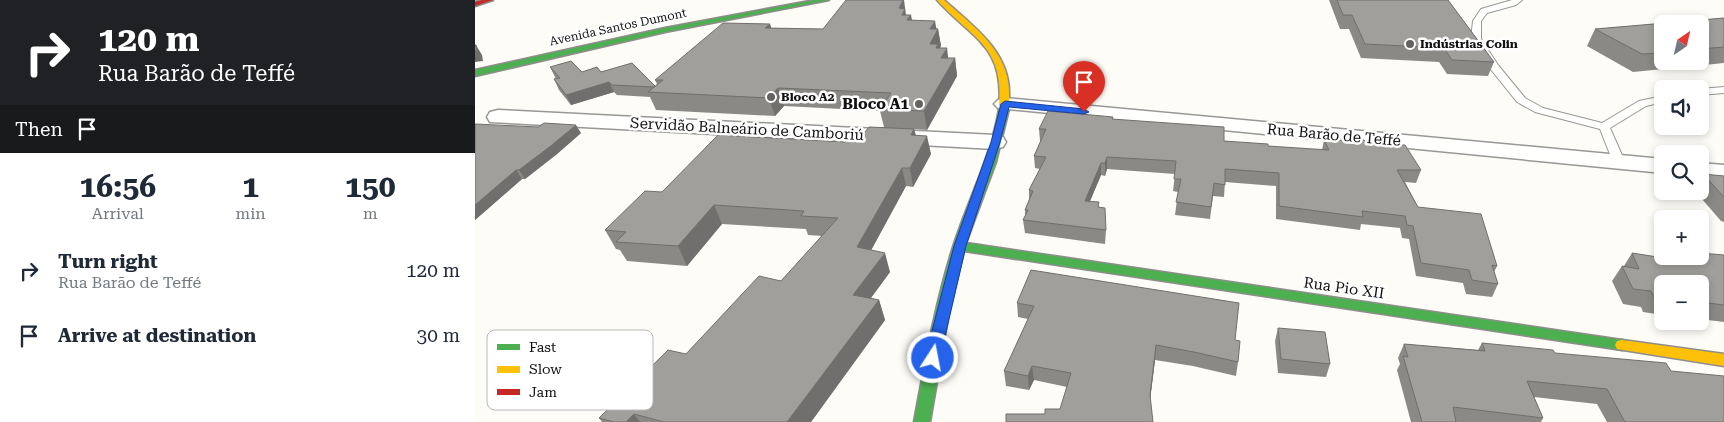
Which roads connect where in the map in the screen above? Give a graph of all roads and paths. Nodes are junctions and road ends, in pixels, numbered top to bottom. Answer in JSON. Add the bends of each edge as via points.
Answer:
{"nodes":[{"id":1,"x":490,"y":0,"type":"edge"},
{"id":2,"x":825,"y":0,"type":"edge"},
{"id":3,"x":940,"y":0,"type":"edge"},
{"id":4,"x":1517,"y":0,"type":"edge"},
{"id":5,"x":475,"y":4,"type":"edge"},
{"id":6,"x":950,"y":5,"type":"edge"},
{"id":7,"x":475,"y":73,"type":"edge"},
{"id":8,"x":1724,"y":90,"type":"edge"},
{"id":9,"x":1709,"y":91,"type":"edge"},
{"id":10,"x":1654,"y":101,"type":"edge"},
{"id":11,"x":1005,"y":104,"type":"junction"},
{"id":12,"x":498,"y":117,"type":"dead end"},
{"id":13,"x":1604,"y":127,"type":"junction"},
{"id":14,"x":995,"y":142,"type":"junction"},
{"id":15,"x":1619,"y":162,"type":"junction"},
{"id":16,"x":1654,"y":165,"type":"edge"},
{"id":17,"x":1709,"y":171,"type":"edge"},
{"id":18,"x":1724,"y":172,"type":"edge"},
{"id":19,"x":960,"y":246,"type":"junction"},
{"id":20,"x":1724,"y":360,"type":"edge"},
{"id":21,"x":922,"y":422,"type":"edge"}],
"edges":[{"from":1,"to":5,"type":"main road"},
{"from":2,"to":7,"type":"main road","name":"Avenida Santos Dumont","via":[[665,30]]},
{"from":3,"to":6,"type":"main road"},
{"from":4,"to":13,"type":"lane","via":[[1484,11],[1477,21],[1476,39],[1494,67],[1521,100],[1539,110]]},
{"from":6,"to":11,"type":"main road","via":[[998,61],[1004,80]]},
{"from":8,"to":9,"type":"lane"},
{"from":10,"to":13,"type":"lane","via":[[1643,103]]},
{"from":11,"to":14,"type":"main road"},
{"from":11,"to":15,"type":"street","name":"Rua Barão de Teffé"},
{"from":12,"to":14,"type":"street","name":"Servidão Balneário de Camboriú"},
{"from":13,"to":15,"type":"lane"},
{"from":14,"to":19,"type":"main road"},
{"from":15,"to":16,"type":"street","name":"Rua Barão de Teffé"},
{"from":17,"to":18,"type":"street"},
{"from":19,"to":20,"type":"main road","name":"Rua Pio XII"},
{"from":19,"to":21,"type":"main road","via":[[935,342]]}]}
